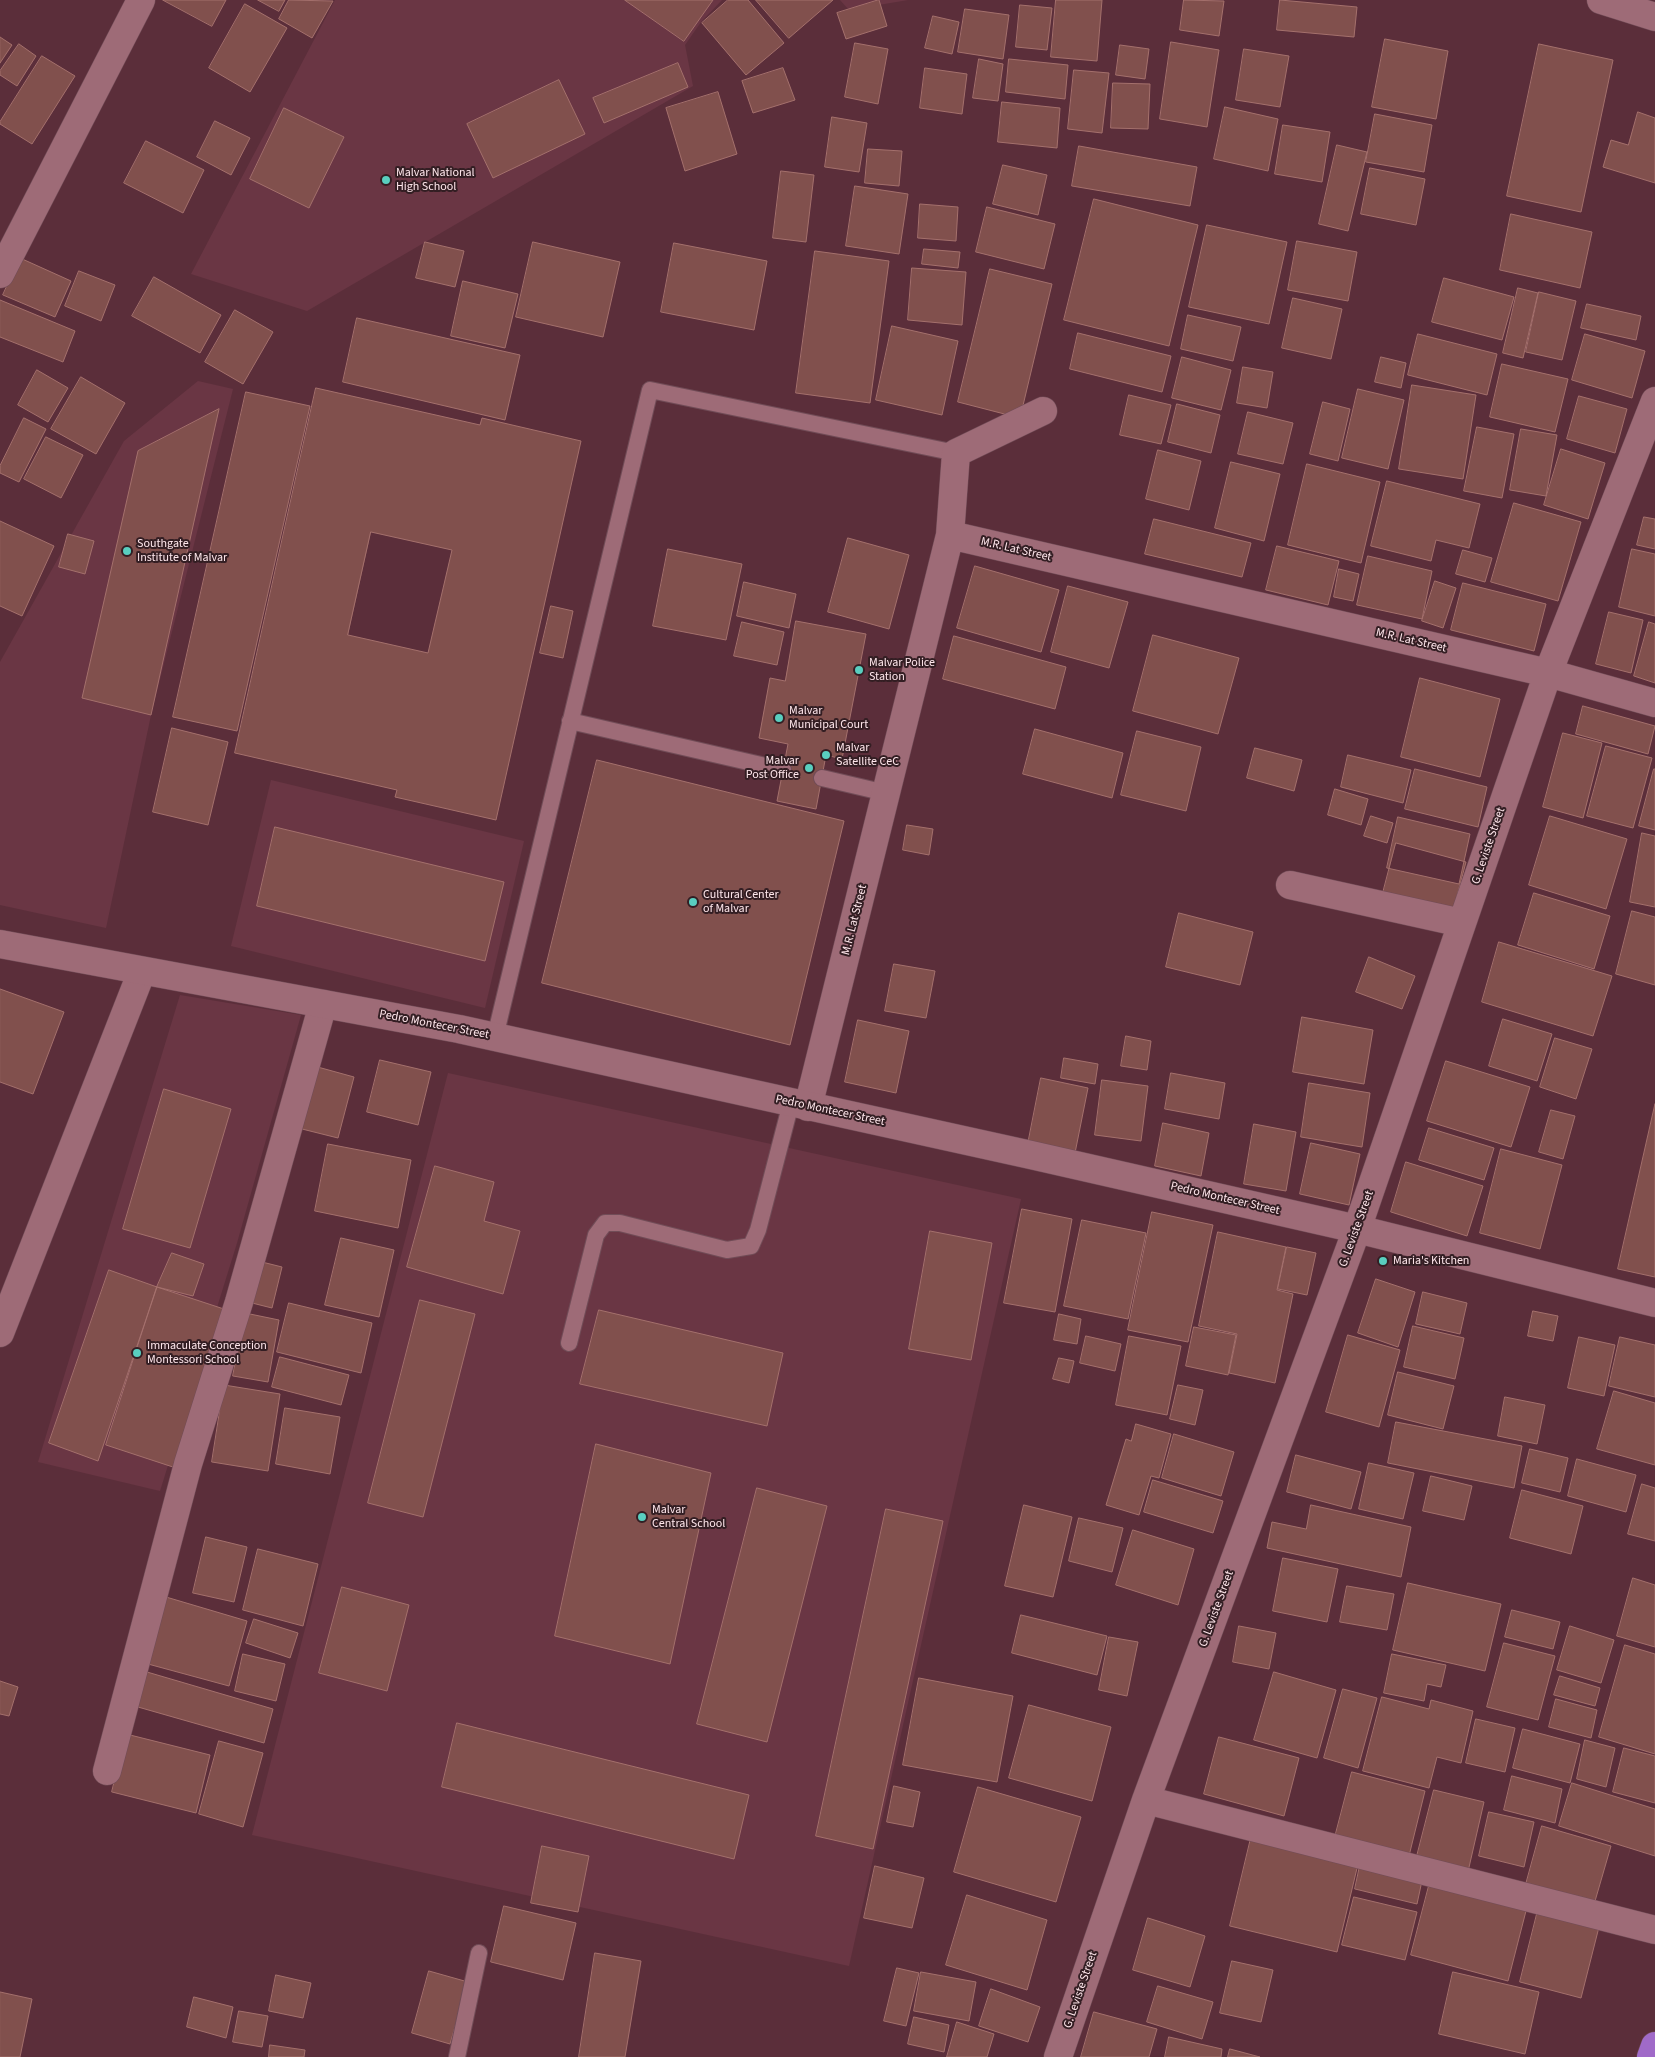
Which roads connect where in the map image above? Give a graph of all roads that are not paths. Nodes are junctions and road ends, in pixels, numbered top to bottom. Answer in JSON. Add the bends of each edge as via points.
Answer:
{"nodes":[{"id":1,"x":141,"y":0,"type":"edge"},
{"id":2,"x":1601,"y":0,"type":"edge"},
{"id":3,"x":1655,"y":17,"type":"edge"},
{"id":4,"x":0,"y":274,"type":"edge"},
{"id":5,"x":1655,"y":401,"type":"edge"},
{"id":6,"x":1043,"y":411,"type":"dead end"},
{"id":7,"x":956,"y":454,"type":"junction"},
{"id":8,"x":950,"y":535,"type":"junction"},
{"id":9,"x":1548,"y":673,"type":"junction"},
{"id":10,"x":1655,"y":704,"type":"edge"},
{"id":11,"x":570,"y":721,"type":"junction"},
{"id":12,"x":783,"y":770,"type":"dead end"},
{"id":13,"x":822,"y":778,"type":"dead end"},
{"id":14,"x":886,"y":793,"type":"junction"},
{"id":15,"x":1290,"y":885,"type":"dead end"},
{"id":16,"x":1462,"y":923,"type":"junction"},
{"id":17,"x":2,"y":949,"type":"edge"},
{"id":18,"x":142,"y":971,"type":"junction"},
{"id":19,"x":323,"y":1004,"type":"junction"},
{"id":20,"x":495,"y":1037,"type":"junction"},
{"id":21,"x":799,"y":1105,"type":"junction"},
{"id":22,"x":1357,"y":1229,"type":"junction"},
{"id":23,"x":1655,"y":1303,"type":"edge"},
{"id":24,"x":0,"y":1333,"type":"edge"},
{"id":25,"x":569,"y":1343,"type":"dead end"},
{"id":26,"x":107,"y":1771,"type":"dead end"},
{"id":27,"x":1146,"y":1800,"type":"junction"},
{"id":28,"x":1655,"y":1930,"type":"edge"},
{"id":29,"x":479,"y":1952,"type":"dead end"},
{"id":30,"x":1655,"y":2046,"type":"edge"},
{"id":31,"x":457,"y":2057,"type":"edge"},
{"id":32,"x":1058,"y":2057,"type":"edge"},
{"id":33,"x":1651,"y":2057,"type":"edge"}],
"edges":[{"from":1,"to":4,"type":"street"},
{"from":2,"to":3,"type":"street"},
{"from":5,"to":9,"type":"street","name":"G. Leviste Street"},
{"from":6,"to":7,"type":"street"},
{"from":7,"to":8,"type":"street"},
{"from":7,"to":11,"type":"lane","via":[[650,390]]},
{"from":8,"to":9,"type":"street","name":"M.R. Lat Street"},
{"from":8,"to":14,"type":"street","name":"M.R. Lat Street"},
{"from":9,"to":10,"type":"street","name":"M.R. Lat Street"},
{"from":9,"to":16,"type":"street","name":"G. Leviste Street"},
{"from":11,"to":12,"type":"lane"},
{"from":11,"to":20,"type":"lane"},
{"from":13,"to":14,"type":"lane"},
{"from":14,"to":21,"type":"street","name":"M.R. Lat Street"},
{"from":15,"to":16,"type":"street"},
{"from":16,"to":22,"type":"street","name":"G. Leviste Street"},
{"from":17,"to":18,"type":"street","name":"Pedro Montecer Street"},
{"from":18,"to":19,"type":"street","name":"Pedro Montecer Street"},
{"from":18,"to":24,"type":"street"},
{"from":19,"to":20,"type":"street","name":"Pedro Montecer Street"},
{"from":19,"to":26,"type":"street","via":[[239,1302],[188,1464]]},
{"from":20,"to":21,"type":"street","name":"Pedro Montecer Street"},
{"from":21,"to":22,"type":"street","name":"Pedro Montecer Street"},
{"from":21,"to":25,"type":"lane","via":[[751,1246],[727,1250],[620,1223],[605,1223],[596,1235]]},
{"from":22,"to":23,"type":"street","name":"Pedro Montecer Street"},
{"from":22,"to":27,"type":"street","name":"G. Leviste Street"},
{"from":27,"to":28,"type":"street"},
{"from":27,"to":32,"type":"street","name":"G. Leviste Street"},
{"from":29,"to":31,"type":"lane"},
{"from":30,"to":33,"type":"highway"}]}
